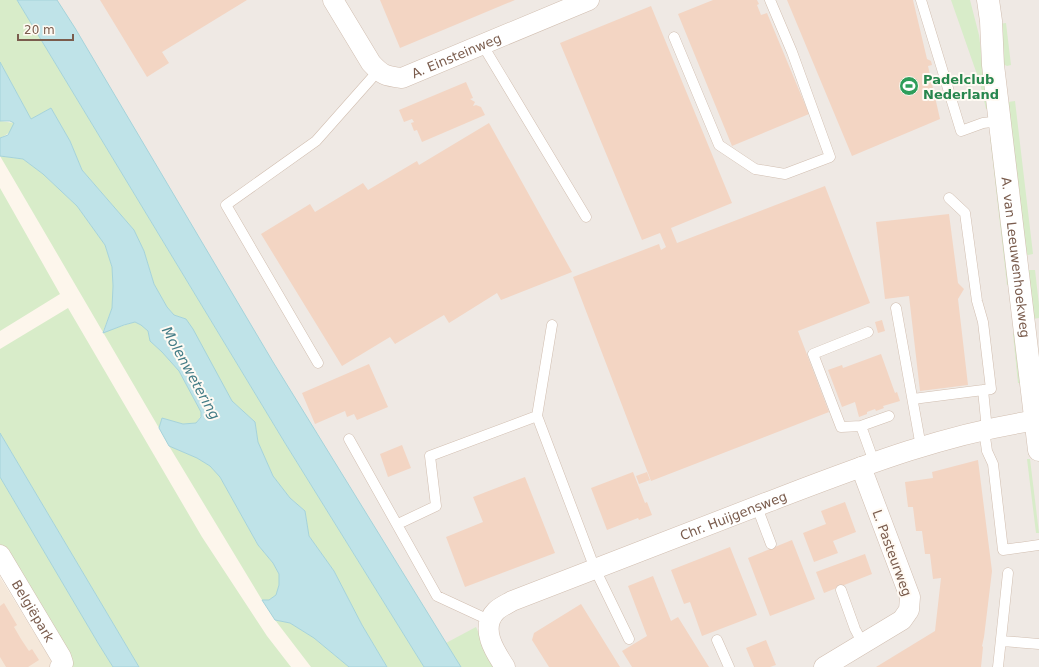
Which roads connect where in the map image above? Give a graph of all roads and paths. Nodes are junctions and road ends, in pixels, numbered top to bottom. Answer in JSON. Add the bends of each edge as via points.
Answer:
{"nodes":[{"id":1,"x":332,"y":0,"type":"edge"},
{"id":2,"x":589,"y":0,"type":"edge"},
{"id":3,"x":770,"y":0,"type":"edge"},
{"id":4,"x":921,"y":0,"type":"edge"},
{"id":5,"x":974,"y":0,"type":"edge"},
{"id":6,"x":988,"y":0,"type":"edge"},
{"id":7,"x":674,"y":37,"type":"dead end"},
{"id":8,"x":482,"y":44,"type":"junction"},
{"id":9,"x":993,"y":65,"type":"junction"},
{"id":10,"x":378,"y":70,"type":"junction"},
{"id":11,"x":1000,"y":121,"type":"junction"},
{"id":12,"x":949,"y":198,"type":"dead end"},
{"id":13,"x":586,"y":218,"type":"dead end"},
{"id":14,"x":896,"y":308,"type":"dead end"},
{"id":15,"x":552,"y":325,"type":"dead end"},
{"id":16,"x":868,"y":332,"type":"dead end"},
{"id":17,"x":318,"y":362,"type":"dead end"},
{"id":18,"x":983,"y":390,"type":"junction"},
{"id":19,"x":913,"y":399,"type":"junction"},
{"id":20,"x":537,"y":416,"type":"junction"},
{"id":21,"x":889,"y":416,"type":"dead end"},
{"id":22,"x":1037,"y":420,"type":"edge"},
{"id":23,"x":861,"y":426,"type":"junction"},
{"id":24,"x":985,"y":430,"type":"junction"},
{"id":25,"x":350,"y":438,"type":"dead end"},
{"id":26,"x":921,"y":447,"type":"junction"},
{"id":27,"x":1039,"y":450,"type":"edge"},
{"id":28,"x":868,"y":464,"type":"junction"},
{"id":29,"x":757,"y":507,"type":"junction"},
{"id":30,"x":398,"y":524,"type":"junction"},
{"id":31,"x":771,"y":544,"type":"dead end"},
{"id":32,"x":1039,"y":545,"type":"edge"},
{"id":33,"x":0,"y":555,"type":"edge"},
{"id":34,"x":595,"y":569,"type":"junction"},
{"id":35,"x":1008,"y":573,"type":"dead end"},
{"id":36,"x":841,"y":590,"type":"dead end"},
{"id":37,"x":491,"y":620,"type":"junction"},
{"id":38,"x":629,"y":639,"type":"dead end"},
{"id":39,"x":717,"y":640,"type":"dead end"},
{"id":40,"x":1002,"y":641,"type":"junction"},
{"id":41,"x":863,"y":644,"type":"junction"},
{"id":42,"x":1039,"y":644,"type":"edge"},
{"id":43,"x":60,"y":667,"type":"edge"},
{"id":44,"x":505,"y":667,"type":"edge"},
{"id":45,"x":729,"y":667,"type":"edge"},
{"id":46,"x":824,"y":667,"type":"edge"},
{"id":47,"x":998,"y":667,"type":"edge"}],
"edges":[{"from":1,"to":10,"type":"street","name":"A. Einsteinweg","via":[[371,63]]},
{"from":2,"to":8,"type":"street","name":"A. Einsteinweg"},
{"from":3,"to":7,"type":"lane","via":[[830,157],[785,174],[755,169],[719,145]]},
{"from":4,"to":11,"type":"lane","via":[[960,130]]},
{"from":5,"to":9,"type":"street","name":"A. van Leeuwenhoekweg"},
{"from":6,"to":9,"type":"street","name":"A. van Leeuwenhoekweg"},
{"from":8,"to":10,"type":"street","name":"A. Einsteinweg","via":[[402,78],[387,76]]},
{"from":8,"to":13,"type":"lane"},
{"from":9,"to":11,"type":"street","name":"A. van Leeuwenhoekweg"},
{"from":10,"to":17,"type":"lane","via":[[316,141],[226,205]]},
{"from":11,"to":22,"type":"street","name":"A. van Leeuwenhoekweg"},
{"from":12,"to":18,"type":"lane","via":[[965,212],[991,389]]},
{"from":14,"to":19,"type":"lane"},
{"from":15,"to":20,"type":"lane"},
{"from":16,"to":23,"type":"lane","via":[[813,354],[841,427]]},
{"from":18,"to":19,"type":"lane"},
{"from":18,"to":24,"type":"lane"},
{"from":19,"to":26,"type":"lane"},
{"from":20,"to":30,"type":"lane","via":[[430,456],[436,506]]},
{"from":20,"to":34,"type":"lane"},
{"from":21,"to":23,"type":"lane"},
{"from":22,"to":24,"type":"street","name":"Chr. Huijgensweg"},
{"from":22,"to":27,"type":"street","name":"A. van Leeuwenhoekweg"},
{"from":23,"to":28,"type":"lane"},
{"from":24,"to":26,"type":"street","name":"Chr. Huijgensweg"},
{"from":24,"to":32,"type":"lane","via":[[987,452],[993,464],[1003,550]]},
{"from":25,"to":30,"type":"lane"},
{"from":26,"to":28,"type":"street","name":"Chr. Huijgensweg"},
{"from":28,"to":29,"type":"street","name":"Chr. Huijgensweg"},
{"from":28,"to":41,"type":"street","name":"L. Pasteurweg","via":[[910,597],[909,610],[902,620]]},
{"from":29,"to":31,"type":"lane"},
{"from":29,"to":34,"type":"street","name":"Chr. Huijgensweg"},
{"from":30,"to":37,"type":"lane","via":[[437,596]]},
{"from":33,"to":43,"type":"street","name":"Belgiëpark","via":[[62,657],[63,663]]},
{"from":34,"to":37,"type":"street","name":"Chr. Huijgensweg","via":[[512,601],[495,612]]},
{"from":34,"to":38,"type":"lane"},
{"from":35,"to":40,"type":"lane"},
{"from":36,"to":41,"type":"lane"},
{"from":37,"to":44,"type":"street","via":[[488,625],[490,639]]},
{"from":39,"to":45,"type":"lane"},
{"from":40,"to":42,"type":"lane"},
{"from":40,"to":47,"type":"lane"},
{"from":41,"to":46,"type":"street","name":"L. Pasteurweg"}]}
